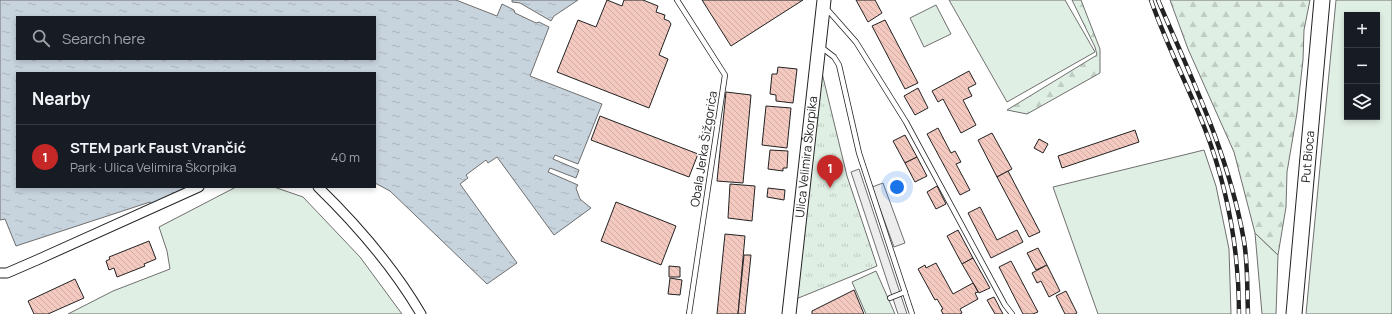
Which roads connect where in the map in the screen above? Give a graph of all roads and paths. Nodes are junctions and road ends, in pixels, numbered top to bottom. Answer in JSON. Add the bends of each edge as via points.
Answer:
{"nodes":[{"id":1,"x":677,"y":0,"type":"edge"},
{"id":2,"x":1322,"y":0,"type":"edge"},
{"id":3,"x":824,"y":3,"type":"edge"},
{"id":4,"x":820,"y":46,"type":"junction"},
{"id":5,"x":197,"y":188,"type":"edge"},
{"id":6,"x":319,"y":188,"type":"edge"},
{"id":7,"x":0,"y":273,"type":"edge"},
{"id":8,"x":905,"y":292,"type":"junction"},
{"id":9,"x":890,"y":298,"type":"dead end"},
{"id":10,"x":421,"y":314,"type":"edge"},
{"id":11,"x":689,"y":314,"type":"edge"},
{"id":12,"x":790,"y":314,"type":"edge"},
{"id":13,"x":912,"y":314,"type":"edge"},
{"id":14,"x":1012,"y":314,"type":"edge"},
{"id":15,"x":1294,"y":314,"type":"edge"}],
"edges":[{"from":1,"to":11,"type":"lane","name":"Obala Jerka Šižgorića","via":[[725,74]]},
{"from":2,"to":15,"type":"main road","name":"Put Bioca"},
{"from":3,"to":4,"type":"street","name":"Ulica Velimira Škorpika"},
{"from":3,"to":14,"type":"lane","via":[[856,42],[906,122]]},
{"from":4,"to":8,"type":"lane","via":[[839,64],[859,153]]},
{"from":4,"to":12,"type":"street","name":"Ulica Velimira Škorpika"},
{"from":5,"to":7,"type":"street","via":[[7,273]]},
{"from":6,"to":10,"type":"street","via":[[339,207],[407,290]]},
{"from":8,"to":9,"type":"lane"},
{"from":8,"to":13,"type":"lane"}]}
